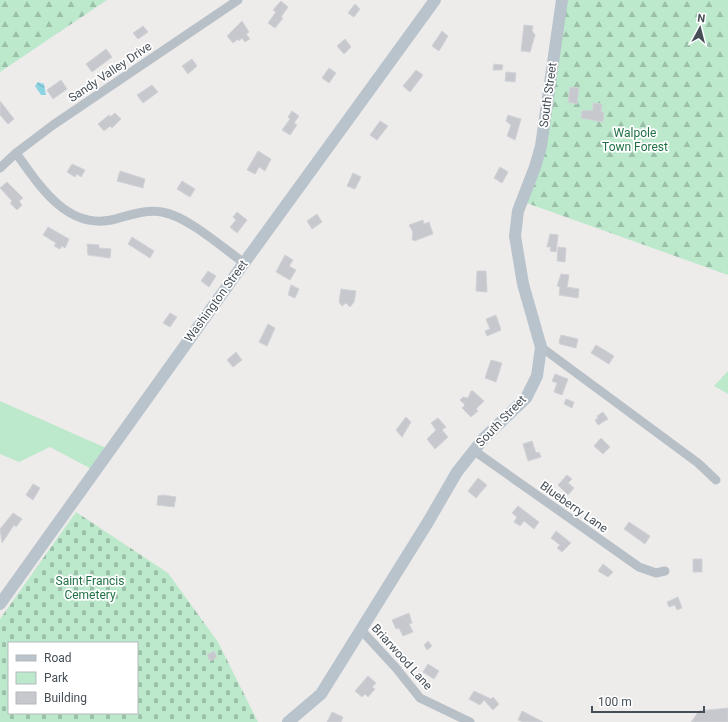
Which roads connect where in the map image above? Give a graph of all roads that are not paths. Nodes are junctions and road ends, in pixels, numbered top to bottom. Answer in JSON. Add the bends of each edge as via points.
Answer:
{"nodes":[{"id":1,"x":238,"y":0,"type":"edge"},
{"id":2,"x":434,"y":0,"type":"edge"},
{"id":3,"x":562,"y":0,"type":"edge"},
{"id":4,"x":16,"y":153,"type":"junction"},
{"id":5,"x":0,"y":168,"type":"edge"},
{"id":6,"x":244,"y":262,"type":"junction"},
{"id":7,"x":541,"y":347,"type":"junction"},
{"id":8,"x":473,"y":450,"type":"junction"},
{"id":9,"x":716,"y":480,"type":"dead end"},
{"id":10,"x":665,"y":570,"type":"dead end"},
{"id":11,"x":0,"y":604,"type":"edge"},
{"id":12,"x":361,"y":630,"type":"junction"},
{"id":13,"x":288,"y":722,"type":"edge"},
{"id":14,"x":470,"y":722,"type":"edge"}],
"edges":[{"from":1,"to":4,"type":"street","name":"Sandy Valley Drive","via":[[53,125]]},
{"from":2,"to":6,"type":"street","name":"Washington Street"},
{"from":3,"to":7,"type":"street","name":"South Street","via":[[540,151],[515,223],[520,271]]},
{"from":4,"to":5,"type":"street","name":"Sandy Valley Drive"},
{"from":4,"to":6,"type":"street","via":[[49,196],[73,215],[89,221],[111,220],[148,211],[173,215],[186,221]]},
{"from":6,"to":11,"type":"street","name":"Washington Street"},
{"from":7,"to":8,"type":"street","name":"South Street","via":[[537,376],[526,398]]},
{"from":7,"to":9,"type":"street","via":[[698,463]]},
{"from":8,"to":10,"type":"street","name":"Blueberry Lane","via":[[639,567],[656,573]]},
{"from":8,"to":12,"type":"street","name":"South Street","via":[[453,477]]},
{"from":12,"to":13,"type":"street","name":"South Street","via":[[321,694]]},
{"from":12,"to":14,"type":"street","name":"Briarwood Lane","via":[[420,698]]}]}
